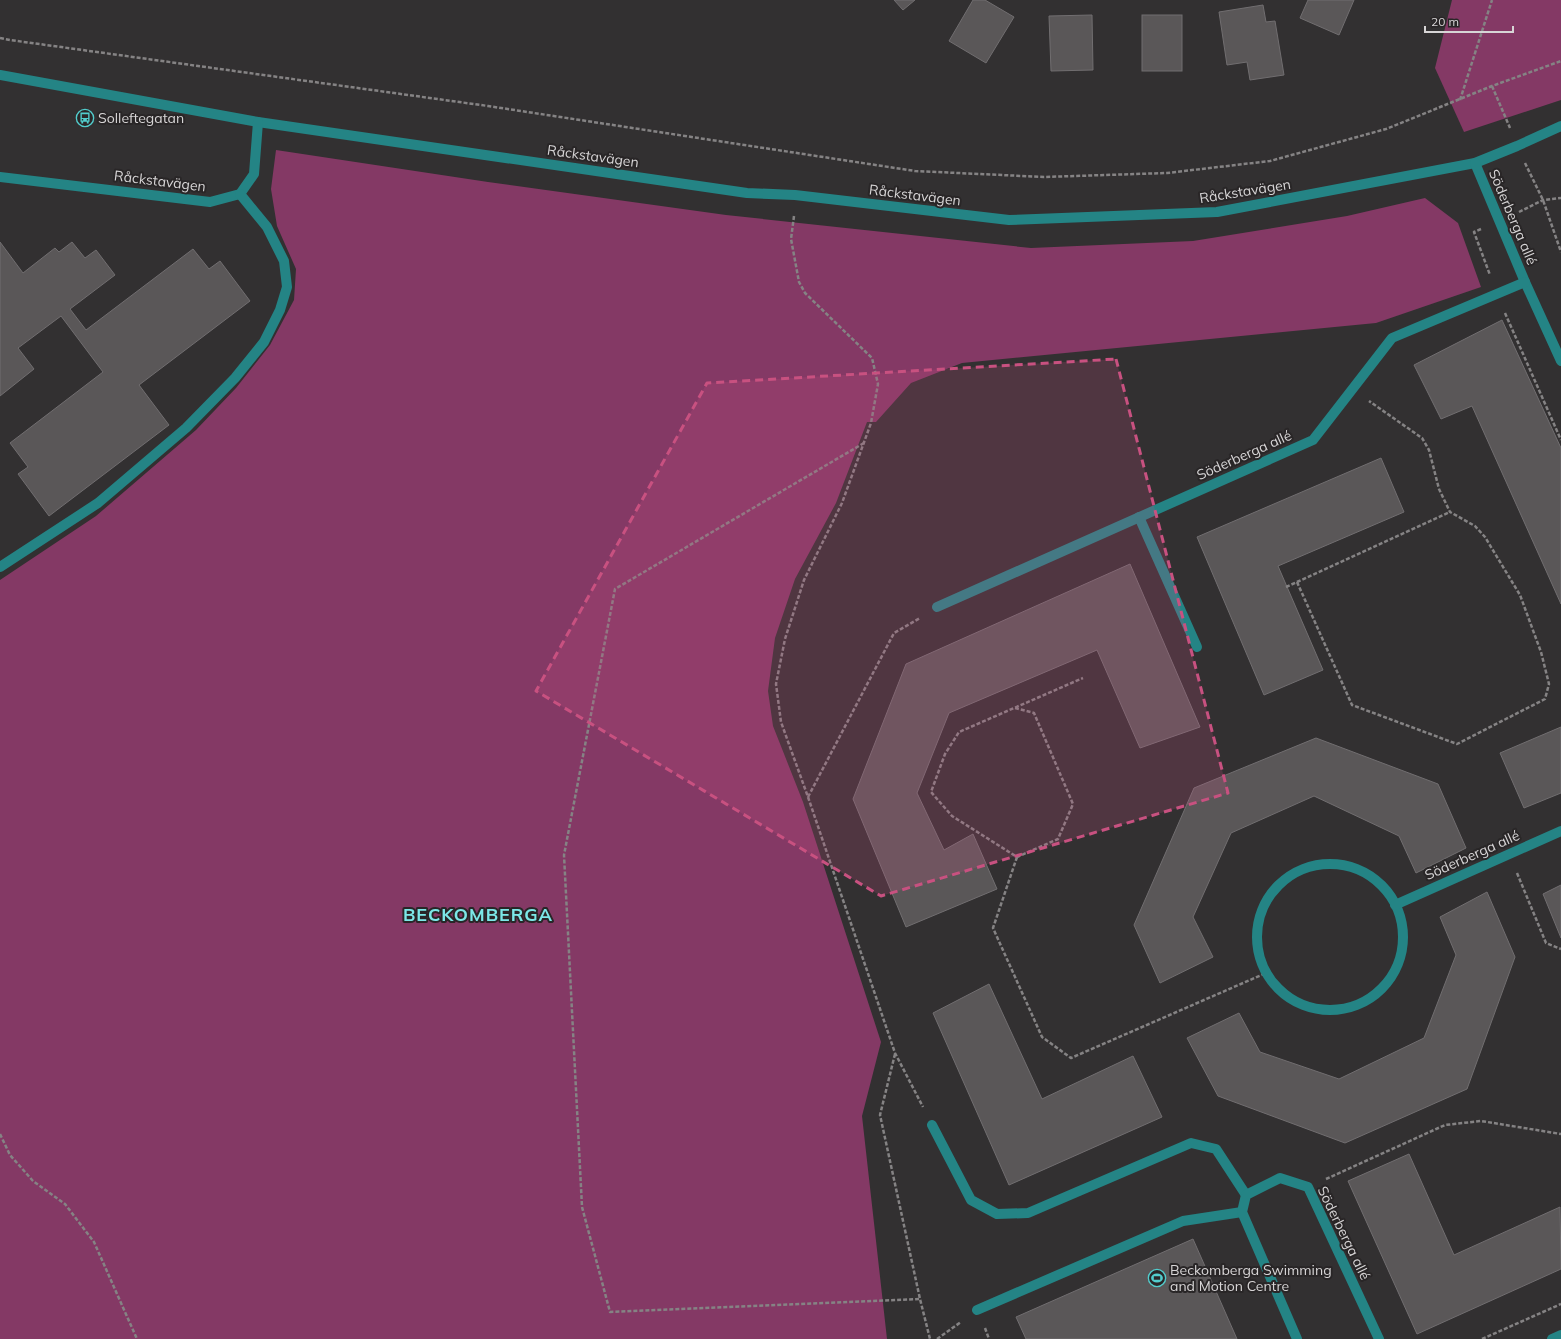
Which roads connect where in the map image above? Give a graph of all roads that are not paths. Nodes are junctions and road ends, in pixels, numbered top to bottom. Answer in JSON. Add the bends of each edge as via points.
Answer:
{"nodes":[{"id":1,"x":0,"y":75,"type":"edge"},
{"id":2,"x":258,"y":122,"type":"junction"},
{"id":3,"x":1561,"y":126,"type":"edge"},
{"id":4,"x":1475,"y":163,"type":"junction"},
{"id":5,"x":0,"y":177,"type":"edge"},
{"id":6,"x":240,"y":194,"type":"junction"},
{"id":7,"x":1525,"y":282,"type":"junction"},
{"id":8,"x":1561,"y":361,"type":"edge"},
{"id":9,"x":1139,"y":517,"type":"junction"},
{"id":10,"x":0,"y":567,"type":"edge"},
{"id":11,"x":937,"y":607,"type":"road end"},
{"id":12,"x":1197,"y":647,"type":"dead end"},
{"id":13,"x":1561,"y":831,"type":"edge"},
{"id":14,"x":1395,"y":905,"type":"junction"},
{"id":15,"x":932,"y":1125,"type":"road end"},
{"id":16,"x":1246,"y":1195,"type":"junction"},
{"id":17,"x":1242,"y":1212,"type":"junction"},
{"id":18,"x":977,"y":1310,"type":"road end"},
{"id":19,"x":1561,"y":1335,"type":"edge"},
{"id":20,"x":1297,"y":1339,"type":"edge"},
{"id":21,"x":1379,"y":1339,"type":"edge"},
{"id":22,"x":1552,"y":1339,"type":"edge"}],
"edges":[{"from":1,"to":2,"type":"street","name":"Råckstavägen"},
{"from":2,"to":4,"type":"street","name":"Råckstavägen","via":[[747,193],[795,195],[1009,220],[1217,212]]},
{"from":2,"to":6,"type":"street","via":[[254,174]]},
{"from":3,"to":4,"type":"street","name":"Råckstavägen"},
{"from":4,"to":7,"type":"street","name":"Söderberga allé"},
{"from":5,"to":6,"type":"street","name":"Råckstavägen","via":[[210,202]]},
{"from":6,"to":10,"type":"street","via":[[267,227],[284,261],[287,287],[280,310],[264,342],[235,378],[180,434],[98,503]]},
{"from":7,"to":8,"type":"street","name":"Söderberga allé"},
{"from":7,"to":9,"type":"street","name":"Söderberga allé","via":[[1392,338],[1313,440]]},
{"from":9,"to":11,"type":"street","name":"Söderberga allé"},
{"from":9,"to":12,"type":"street"},
{"from":13,"to":14,"type":"street","name":"Söderberga allé"},
{"from":14,"to":14,"type":"street","via":[[1382,886],[1363,872],[1341,864],[1318,865],[1295,872],[1272,893],[1264,906],[1257,928],[1258,951],[1266,973],[1282,993],[1304,1006],[1328,1010],[1353,1007],[1375,995],[1392,977],[1401,954],[1403,929]]},
{"from":15,"to":16,"type":"street","via":[[971,1200],[997,1214],[1028,1213],[1191,1142],[1216,1149]]},
{"from":16,"to":17,"type":"street"},
{"from":16,"to":21,"type":"street","name":"Söderberga allé","via":[[1280,1178],[1308,1188]]},
{"from":17,"to":18,"type":"street","via":[[1184,1221]]},
{"from":17,"to":20,"type":"street"},
{"from":19,"to":22,"type":"street"}]}
